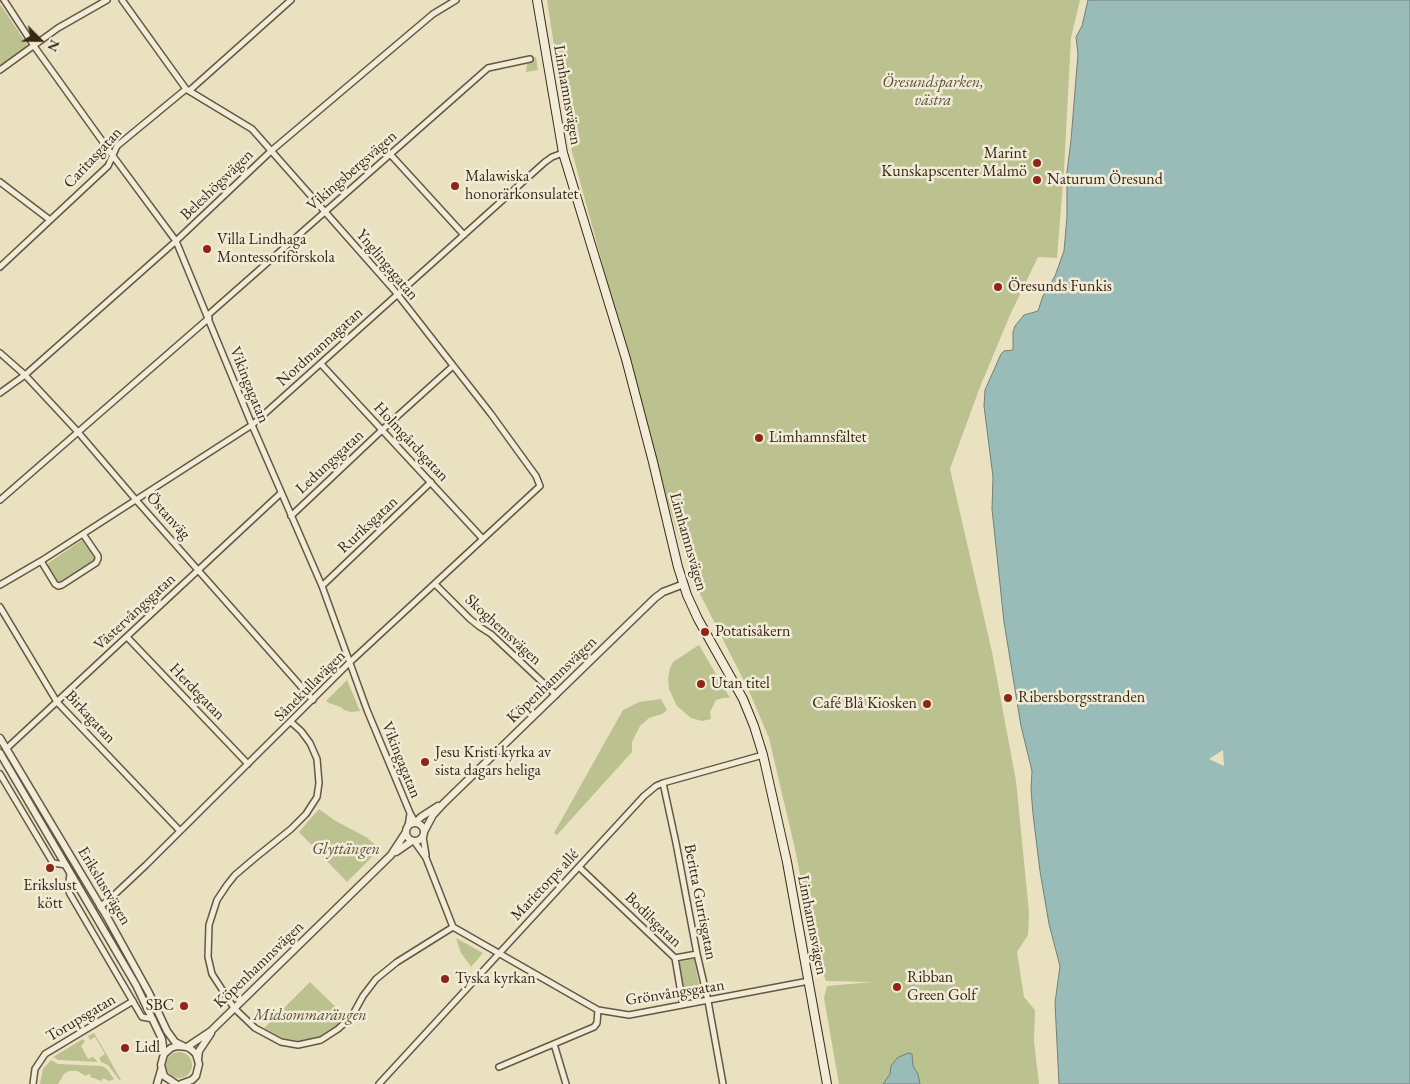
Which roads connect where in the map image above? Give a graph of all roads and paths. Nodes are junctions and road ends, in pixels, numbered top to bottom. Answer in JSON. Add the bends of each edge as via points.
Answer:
{"nodes":[{"id":1,"x":4,"y":0,"type":"edge"},
{"id":2,"x":107,"y":0,"type":"edge"},
{"id":3,"x":122,"y":0,"type":"edge"},
{"id":4,"x":291,"y":0,"type":"edge"},
{"id":5,"x":456,"y":0,"type":"edge"},
{"id":6,"x":537,"y":0,"type":"edge"},
{"id":7,"x":34,"y":46,"type":"junction"},
{"id":8,"x":530,"y":60,"type":"dead end"},
{"id":9,"x":520,"y":62,"type":"junction"},
{"id":10,"x":0,"y":70,"type":"edge"},
{"id":11,"x":522,"y":70,"type":"dead end"},
{"id":12,"x":188,"y":90,"type":"junction"},
{"id":13,"x":271,"y":151,"type":"junction"},
{"id":14,"x":563,"y":153,"type":"junction"},
{"id":15,"x":390,"y":154,"type":"junction"},
{"id":16,"x":113,"y":156,"type":"junction"},
{"id":17,"x":0,"y":182,"type":"edge"},
{"id":18,"x":324,"y":212,"type":"junction"},
{"id":19,"x":50,"y":220,"type":"junction"},
{"id":20,"x":464,"y":235,"type":"junction"},
{"id":21,"x":176,"y":241,"type":"junction"},
{"id":22,"x":0,"y":267,"type":"edge"},
{"id":23,"x":398,"y":295,"type":"junction"},
{"id":24,"x":208,"y":317,"type":"junction"},
{"id":25,"x":0,"y":354,"type":"edge"},
{"id":26,"x":321,"y":364,"type":"junction"},
{"id":27,"x":453,"y":366,"type":"junction"},
{"id":28,"x":25,"y":375,"type":"junction"},
{"id":29,"x":0,"y":393,"type":"edge"},
{"id":30,"x":252,"y":425,"type":"junction"},
{"id":31,"x":382,"y":430,"type":"junction"},
{"id":32,"x":78,"y":432,"type":"junction"},
{"id":33,"x":431,"y":482,"type":"junction"},
{"id":34,"x":540,"y":486,"type":"joint"},
{"id":35,"x":282,"y":493,"type":"junction"},
{"id":36,"x":0,"y":500,"type":"edge"},
{"id":37,"x":136,"y":500,"type":"junction"},
{"id":38,"x":291,"y":516,"type":"junction"},
{"id":39,"x":83,"y":534,"type":"junction"},
{"id":40,"x":482,"y":538,"type":"junction"},
{"id":41,"x":41,"y":561,"type":"junction"},
{"id":42,"x":199,"y":570,"type":"junction"},
{"id":43,"x":435,"y":584,"type":"junction"},
{"id":44,"x":684,"y":584,"type":"junction"},
{"id":45,"x":0,"y":585,"type":"edge"},
{"id":46,"x":322,"y":586,"type":"junction"},
{"id":47,"x":0,"y":607,"type":"edge"},
{"id":48,"x":127,"y":637,"type":"junction"},
{"id":49,"x":350,"y":663,"type":"junction"},
{"id":50,"x":556,"y":695,"type":"junction"},
{"id":51,"x":312,"y":700,"type":"junction"},
{"id":52,"x":57,"y":702,"type":"junction"},
{"id":53,"x":291,"y":722,"type":"junction"},
{"id":54,"x":0,"y":738,"type":"edge"},
{"id":55,"x":3,"y":751,"type":"edge"},
{"id":56,"x":763,"y":755,"type":"junction"},
{"id":57,"x":248,"y":764,"type":"junction"},
{"id":58,"x":0,"y":774,"type":"edge"},
{"id":59,"x":663,"y":783,"type":"junction"},
{"id":60,"x":444,"y":803,"type":"junction"},
{"id":61,"x":410,"y":813,"type":"junction"},
{"id":62,"x":416,"y":822,"type":"junction"},
{"id":63,"x":407,"y":829,"type":"junction"},
{"id":64,"x":180,"y":830,"type":"junction"},
{"id":65,"x":425,"y":830,"type":"junction"},
{"id":66,"x":423,"y":837,"type":"junction"},
{"id":67,"x":413,"y":841,"type":"junction"},
{"id":68,"x":391,"y":855,"type":"junction"},
{"id":69,"x":426,"y":858,"type":"junction"},
{"id":70,"x":66,"y":865,"type":"junction"},
{"id":71,"x":579,"y":867,"type":"junction"},
{"id":72,"x":70,"y":873,"type":"junction"},
{"id":73,"x":100,"y":906,"type":"junction"},
{"id":74,"x":453,"y":927,"type":"junction"},
{"id":75,"x":499,"y":952,"type":"junction"},
{"id":76,"x":696,"y":954,"type":"junction"},
{"id":77,"x":675,"y":958,"type":"junction"},
{"id":78,"x":809,"y":981,"type":"junction"},
{"id":79,"x":133,"y":1001,"type":"junction"},
{"id":80,"x":708,"y":1001,"type":"junction"},
{"id":81,"x":683,"y":1005,"type":"junction"},
{"id":82,"x":234,"y":1008,"type":"junction"},
{"id":83,"x":598,"y":1010,"type":"junction"},
{"id":84,"x":153,"y":1019,"type":"junction"},
{"id":85,"x":211,"y":1032,"type":"junction"},
{"id":86,"x":554,"y":1044,"type":"junction"},
{"id":87,"x":185,"y":1047,"type":"junction"},
{"id":88,"x":164,"y":1054,"type":"junction"},
{"id":89,"x":198,"y":1060,"type":"junction"},
{"id":90,"x":499,"y":1067,"type":"dead end"},
{"id":91,"x":161,"y":1070,"type":"junction"},
{"id":92,"x":196,"y":1076,"type":"junction"},
{"id":93,"x":33,"y":1084,"type":"edge"},
{"id":94,"x":157,"y":1084,"type":"edge"},
{"id":95,"x":176,"y":1084,"type":"edge"},
{"id":96,"x":181,"y":1084,"type":"edge"},
{"id":97,"x":194,"y":1084,"type":"edge"},
{"id":98,"x":379,"y":1084,"type":"edge"},
{"id":99,"x":566,"y":1084,"type":"edge"},
{"id":100,"x":723,"y":1084,"type":"edge"},
{"id":101,"x":827,"y":1084,"type":"edge"}],
"edges":[{"from":1,"to":7,"type":"street","name":"Vikingagatan"},
{"from":2,"to":7,"type":"street"},
{"from":3,"to":12,"type":"street"},
{"from":4,"to":12,"type":"street","name":"Caritasgatan"},
{"from":5,"to":13,"type":"street","name":"Beleshögsvägen","via":[[433,14]]},
{"from":6,"to":14,"type":"main road","name":"Limhamnsvägen"},
{"from":7,"to":10,"type":"street"},
{"from":7,"to":16,"type":"street","name":"Vikingagatan"},
{"from":8,"to":9,"type":"street","name":"Vikingsbergsvägen"},
{"from":9,"to":11,"type":"street"},
{"from":9,"to":15,"type":"street","name":"Vikingsbergsvägen","via":[[488,68]]},
{"from":12,"to":13,"type":"street","name":"Ynglingagatan","via":[[246,125]]},
{"from":12,"to":16,"type":"street","name":"Caritasgatan","via":[[117,146]]},
{"from":13,"to":18,"type":"street","name":"Ynglingagatan"},
{"from":13,"to":21,"type":"street","name":"Beleshögsvägen"},
{"from":14,"to":20,"type":"street","name":"Nordmannagatan","via":[[545,162]]},
{"from":14,"to":44,"type":"main road","name":"Limhamnsvägen","via":[[626,359]]},
{"from":15,"to":18,"type":"street","name":"Vikingsbergsvägen"},
{"from":15,"to":20,"type":"street"},
{"from":16,"to":19,"type":"street","name":"Caritasgatan","via":[[108,166]]},
{"from":16,"to":21,"type":"street","name":"Vikingagatan"},
{"from":17,"to":19,"type":"street"},
{"from":18,"to":23,"type":"street","name":"Ynglingagatan"},
{"from":18,"to":24,"type":"street","name":"Vikingsbergsvägen"},
{"from":19,"to":22,"type":"street","name":"Caritasgatan"},
{"from":20,"to":23,"type":"street","name":"Nordmannagatan"},
{"from":21,"to":24,"type":"street","name":"Vikingagatan"},
{"from":21,"to":28,"type":"street","name":"Beleshögsvägen"},
{"from":23,"to":26,"type":"street","name":"Nordmannagatan"},
{"from":23,"to":27,"type":"street","name":"Ynglingagatan"},
{"from":24,"to":30,"type":"street","name":"Vikingagatan"},
{"from":24,"to":32,"type":"street","name":"Vikingsbergsvägen"},
{"from":25,"to":28,"type":"street","name":"Östanväg"},
{"from":26,"to":30,"type":"street","name":"Nordmannagatan"},
{"from":26,"to":31,"type":"street","name":"Holmgårdsgatan"},
{"from":27,"to":31,"type":"street","name":"Ledungsgatan"},
{"from":27,"to":34,"type":"street","name":"Ynglingagatan","via":[[536,476]]},
{"from":28,"to":29,"type":"street","name":"Beleshögsvägen"},
{"from":28,"to":32,"type":"street","name":"Östanväg"},
{"from":30,"to":35,"type":"street","name":"Vikingagatan"},
{"from":30,"to":37,"type":"street","name":"Nordmannagatan"},
{"from":31,"to":33,"type":"street","name":"Holmgårdsgatan"},
{"from":31,"to":38,"type":"street","name":"Ledungsgatan"},
{"from":32,"to":36,"type":"street","name":"Vikingsbergsvägen"},
{"from":32,"to":37,"type":"street","name":"Östanväg"},
{"from":33,"to":40,"type":"street","name":"Holmgårdsgatan"},
{"from":33,"to":46,"type":"street","name":"Ruriksgatan"},
{"from":34,"to":40,"type":"street","name":"Sånekullavägen"},
{"from":35,"to":38,"type":"street","name":"Vikingagatan"},
{"from":35,"to":42,"type":"street","name":"Västervångsgatan"},
{"from":37,"to":39,"type":"street","name":"Nordmannagatan"},
{"from":37,"to":42,"type":"street","name":"Östanväg"},
{"from":38,"to":46,"type":"street","name":"Vikingagatan"},
{"from":39,"to":41,"type":"street","name":"Nordmannagatan"},
{"from":39,"to":41,"type":"street","via":[[98,559],[62,585],[55,584]]},
{"from":40,"to":43,"type":"street","name":"Sånekullavägen"},
{"from":41,"to":45,"type":"street","name":"Nordmannagatan"},
{"from":42,"to":48,"type":"street","name":"Västervångsgatan"},
{"from":42,"to":51,"type":"street","name":"Östanväg"},
{"from":43,"to":49,"type":"street","name":"Sånekullavägen"},
{"from":43,"to":50,"type":"street","name":"Skoghemsvägen"},
{"from":44,"to":50,"type":"street","name":"Köpenhamnsvägen","via":[[655,598]]},
{"from":44,"to":56,"type":"main road","name":"Limhamnsvägen","via":[[702,625],[743,699]]},
{"from":46,"to":49,"type":"street","name":"Vikingagatan"},
{"from":47,"to":52,"type":"street","name":"Birkagatan"},
{"from":48,"to":52,"type":"street","name":"Västervångsgatan"},
{"from":48,"to":57,"type":"street","name":"Herdegatan"},
{"from":49,"to":51,"type":"street","name":"Sånekullavägen"},
{"from":49,"to":61,"type":"street","name":"Vikingagatan"},
{"from":50,"to":60,"type":"street","name":"Köpenhamnsvägen"},
{"from":51,"to":53,"type":"street","name":"Sånekullavägen"},
{"from":52,"to":55,"type":"street","name":"Västervångsgatan"},
{"from":52,"to":64,"type":"street","name":"Birkagatan"},
{"from":53,"to":57,"type":"street","name":"Sånekullavägen"},
{"from":53,"to":82,"type":"street","via":[[301,731],[317,759],[317,797],[291,829],[227,885],[217,900],[209,925],[208,957],[212,974]]},
{"from":54,"to":55,"type":"street","name":"Erikslustvägen"},
{"from":55,"to":70,"type":"street","name":"Erikslustvägen"},
{"from":55,"to":73,"type":"street","name":"Erikslustvägen"},
{"from":56,"to":59,"type":"street","name":"Marietorps allé"},
{"from":56,"to":78,"type":"main road","name":"Limhamnsvägen"},
{"from":57,"to":64,"type":"street","name":"Sånekullavägen"},
{"from":58,"to":70,"type":"street","name":"Erikslustvägen","via":[[53,863]]},
{"from":59,"to":71,"type":"street","name":"Marietorps allé","via":[[644,796]]},
{"from":59,"to":76,"type":"street","name":"Beritta Gurrisgatan"},
{"from":60,"to":62,"type":"street","name":"Köpenhamnsvägen"},
{"from":60,"to":65,"type":"street","name":"Köpenhamnsvägen"},
{"from":61,"to":62,"type":"street","name":"Vikingagatan"},
{"from":61,"to":63,"type":"street","name":"Vikingagatan"},
{"from":62,"to":63,"type":"street"},
{"from":62,"to":65,"type":"street"},
{"from":63,"to":67,"type":"street","via":[[408,838]]},
{"from":63,"to":68,"type":"street","name":"Köpenhamnsvägen"},
{"from":64,"to":73,"type":"street","name":"Sånekullavägen"},
{"from":65,"to":66,"type":"street"},
{"from":66,"to":67,"type":"street"},
{"from":66,"to":69,"type":"street"},
{"from":67,"to":68,"type":"street","name":"Köpenhamnsvägen"},
{"from":67,"to":69,"type":"street"},
{"from":68,"to":82,"type":"street","name":"Köpenhamnsvägen"},
{"from":69,"to":74,"type":"street"},
{"from":70,"to":72,"type":"street","name":"Erikslustvägen"},
{"from":71,"to":75,"type":"street","name":"Marietorps allé"},
{"from":71,"to":77,"type":"street","name":"Bodilsgatan"},
{"from":72,"to":79,"type":"street","name":"Erikslustvägen","via":[[70,894]]},
{"from":72,"to":84,"type":"street","name":"Erikslustvägen"},
{"from":73,"to":87,"type":"street","name":"Erikslustvägen","via":[[167,1031],[175,1042]]},
{"from":74,"to":75,"type":"street"},
{"from":74,"to":82,"type":"street","via":[[396,962],[376,979],[352,1016],[321,1040],[298,1045],[281,1042],[265,1035]]},
{"from":75,"to":83,"type":"street","name":"Grönvångsgatan"},
{"from":75,"to":98,"type":"street","name":"Marietorps allé"},
{"from":76,"to":77,"type":"street"},
{"from":76,"to":80,"type":"street","name":"Beritta Gurrisgatan"},
{"from":77,"to":81,"type":"street","name":"Bodilsgatan"},
{"from":78,"to":80,"type":"street","name":"Grönvångsgatan"},
{"from":78,"to":101,"type":"main road","name":"Limhamnsvägen"},
{"from":79,"to":84,"type":"street","name":"Erikslustvägen","via":[[142,1017]]},
{"from":79,"to":93,"type":"street","name":"Torupsgatan","via":[[45,1054],[35,1069]]},
{"from":80,"to":81,"type":"street","name":"Grönvångsgatan"},
{"from":80,"to":100,"type":"street","name":"Beritta Gurrisgatan"},
{"from":81,"to":83,"type":"street","name":"Grönvångsgatan","via":[[628,1015]]},
{"from":82,"to":85,"type":"street","name":"Köpenhamnsvägen"},
{"from":83,"to":86,"type":"street","via":[[598,1024]]},
{"from":84,"to":88,"type":"street","name":"Erikslustvägen","via":[[164,1042]]},
{"from":85,"to":87,"type":"street","name":"Köpenhamnsvägen"},
{"from":85,"to":89,"type":"street","name":"Köpenhamnsvägen","via":[[199,1051]]},
{"from":86,"to":90,"type":"street"},
{"from":86,"to":99,"type":"street"},
{"from":87,"to":88,"type":"street","name":"Köpenhamnsvägen","via":[[171,1048]]},
{"from":87,"to":89,"type":"street","via":[[196,1054]]},
{"from":88,"to":91,"type":"street"},
{"from":89,"to":92,"type":"street","name":"Köpenhamnsvägen"},
{"from":91,"to":94,"type":"street"},
{"from":91,"to":95,"type":"street"},
{"from":92,"to":96,"type":"street"},
{"from":92,"to":97,"type":"street"}]}
